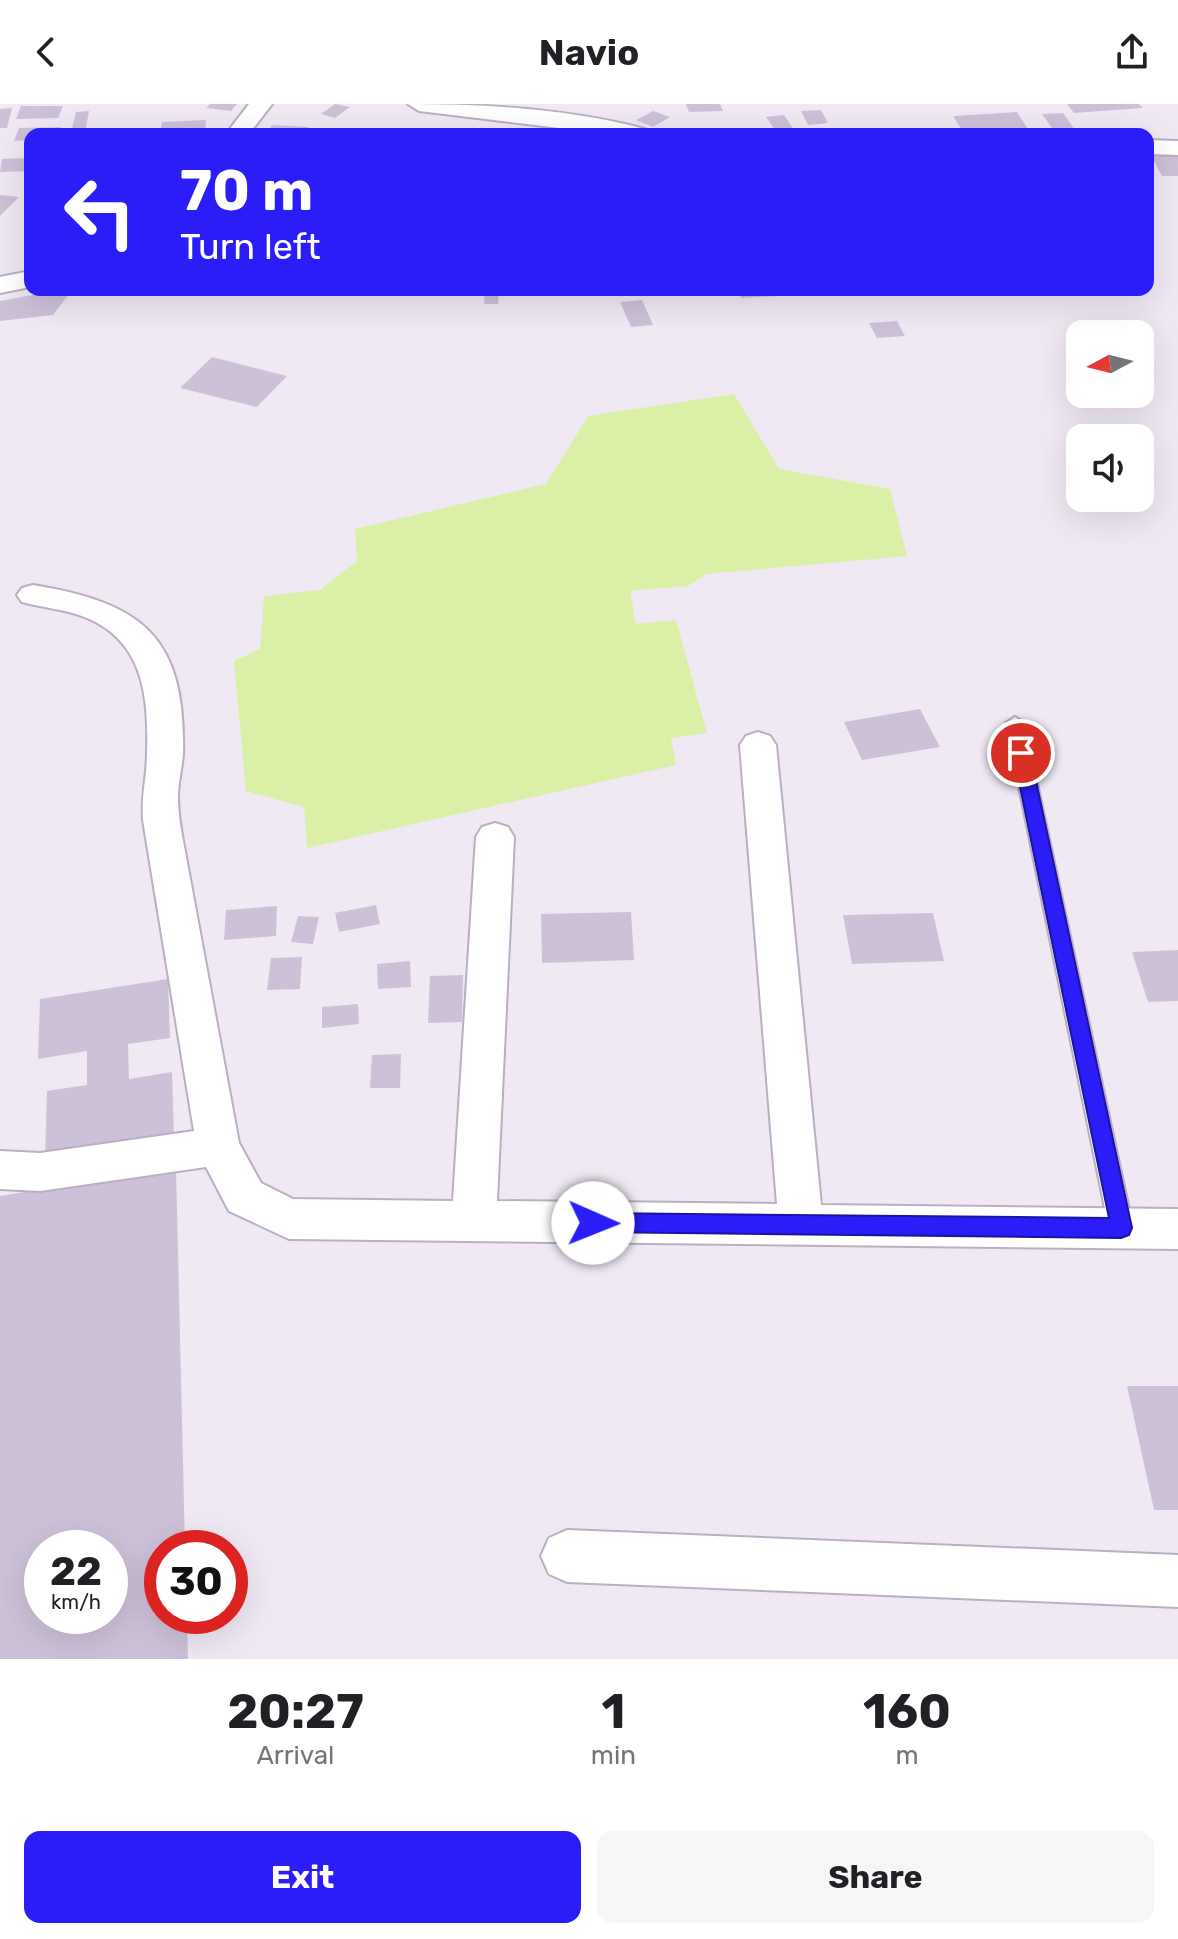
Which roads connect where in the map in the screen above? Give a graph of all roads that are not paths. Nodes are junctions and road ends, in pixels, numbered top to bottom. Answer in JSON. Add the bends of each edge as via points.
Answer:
{"nodes":[{"id":1,"x":261,"y":104,"type":"edge"},
{"id":2,"x":419,"y":104,"type":"edge"},
{"id":3,"x":242,"y":128,"type":"edge"},
{"id":4,"x":614,"y":128,"type":"edge"},
{"id":5,"x":1154,"y":147,"type":"edge"},
{"id":6,"x":1178,"y":148,"type":"edge"},
{"id":7,"x":24,"y":280,"type":"edge"},
{"id":8,"x":0,"y":285,"type":"edge"},
{"id":9,"x":33,"y":595,"type":"dead end"},
{"id":10,"x":1015,"y":723,"type":"dead end"},
{"id":11,"x":758,"y":745,"type":"dead end"},
{"id":12,"x":495,"y":837,"type":"dead end"},
{"id":13,"x":218,"y":1146,"type":"junction"},
{"id":14,"x":0,"y":1170,"type":"edge"},
{"id":15,"x":474,"y":1221,"type":"junction"},
{"id":16,"x":801,"y":1225,"type":"junction"},
{"id":17,"x":1121,"y":1228,"type":"junction"},
{"id":18,"x":1178,"y":1229,"type":"edge"},
{"id":19,"x":567,"y":1556,"type":"dead end"},
{"id":20,"x":1178,"y":1581,"type":"edge"}],
"edges":[{"from":1,"to":3,"type":"street"},
{"from":2,"to":4,"type":"street"},
{"from":5,"to":6,"type":"street"},
{"from":7,"to":8,"type":"street"},
{"from":9,"to":13,"type":"street","via":[[71,600],[111,616],[141,638],[163,687],[160,804]]},
{"from":10,"to":17,"type":"lane"},
{"from":11,"to":16,"type":"street"},
{"from":12,"to":15,"type":"street"},
{"from":13,"to":14,"type":"street","via":[[40,1172]]},
{"from":13,"to":15,"type":"street","via":[[245,1197],[289,1219]]},
{"from":15,"to":16,"type":"street"},
{"from":16,"to":17,"type":"street"},
{"from":17,"to":18,"type":"street"},
{"from":19,"to":20,"type":"street"}]}
